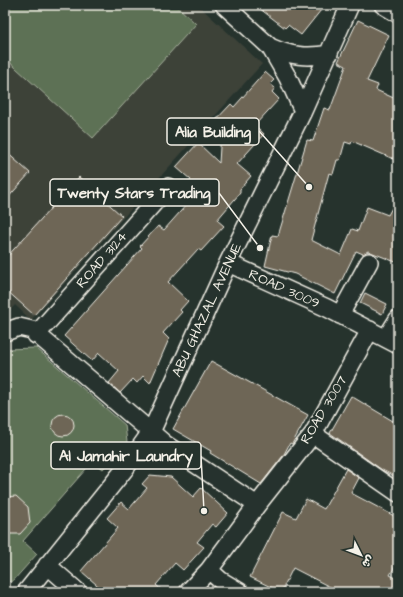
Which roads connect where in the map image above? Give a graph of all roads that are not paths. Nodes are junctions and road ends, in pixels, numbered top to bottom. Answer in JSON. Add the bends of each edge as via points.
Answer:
{"nodes":[{"id":1,"x":224,"y":5,"type":"edge"},
{"id":2,"x":350,"y":5,"type":"edge"},
{"id":3,"x":383,"y":5,"type":"edge"},
{"id":4,"x":398,"y":14,"type":"edge"},
{"id":5,"x":270,"y":47,"type":"junction"},
{"id":6,"x":329,"y":54,"type":"junction"},
{"id":7,"x":303,"y":111,"type":"junction"},
{"id":8,"x":168,"y":187,"type":"dead end"},
{"id":9,"x":369,"y":262,"type":"dead end"},
{"id":10,"x":228,"y":263,"type":"junction"},
{"id":11,"x":340,"y":315,"type":"junction"},
{"id":12,"x":398,"y":319,"type":"edge"},
{"id":13,"x":370,"y":330,"type":"junction"},
{"id":14,"x":5,"y":332,"type":"edge"},
{"id":15,"x":36,"y":335,"type":"junction"},
{"id":16,"x":392,"y":341,"type":"edge"},
{"id":17,"x":151,"y":432,"type":"junction"},
{"id":18,"x":313,"y":434,"type":"junction"},
{"id":19,"x":398,"y":493,"type":"edge"},
{"id":20,"x":257,"y":505,"type":"junction"},
{"id":21,"x":47,"y":565,"type":"junction"},
{"id":22,"x":209,"y":570,"type":"junction"},
{"id":23,"x":26,"y":592,"type":"edge"},
{"id":24,"x":78,"y":592,"type":"edge"},
{"id":25,"x":188,"y":592,"type":"edge"},
{"id":26,"x":240,"y":592,"type":"edge"}],
"edges":[{"from":1,"to":5,"type":"street"},
{"from":2,"to":6,"type":"street","name":"ABU GHAZAL AVENUE"},
{"from":3,"to":4,"type":"street"},
{"from":5,"to":6,"type":"street","via":[[299,56]]},
{"from":5,"to":7,"type":"street"},
{"from":6,"to":7,"type":"street","name":"ABU GHAZAL AVENUE"},
{"from":7,"to":10,"type":"street","name":"ABU GHAZAL AVENUE"},
{"from":8,"to":15,"type":"street","name":"ROAD 3124"},
{"from":9,"to":11,"type":"street"},
{"from":10,"to":11,"type":"street","name":"ROAD 3009"},
{"from":10,"to":17,"type":"street","name":"ABU GHAZAL AVENUE"},
{"from":11,"to":13,"type":"street","name":"ROAD 3009"},
{"from":12,"to":16,"type":"street","name":"ROAD 3009"},
{"from":13,"to":16,"type":"street","name":"ROAD 3009"},
{"from":13,"to":18,"type":"street","name":"ROAD 3007"},
{"from":14,"to":15,"type":"street","via":[[19,327],[32,330]]},
{"from":15,"to":17,"type":"street"},
{"from":17,"to":20,"type":"street","via":[[182,456]]},
{"from":17,"to":21,"type":"street","name":"ABU GHAZAL AVENUE","via":[[124,470]]},
{"from":18,"to":19,"type":"street"},
{"from":18,"to":20,"type":"street","name":"ROAD 3007"},
{"from":20,"to":22,"type":"street","name":"ROAD 3007"},
{"from":21,"to":23,"type":"street","name":"ABU GHAZAL AVENUE"},
{"from":21,"to":24,"type":"street"},
{"from":22,"to":25,"type":"street","name":"ROAD 3007"},
{"from":22,"to":26,"type":"street"}]}
